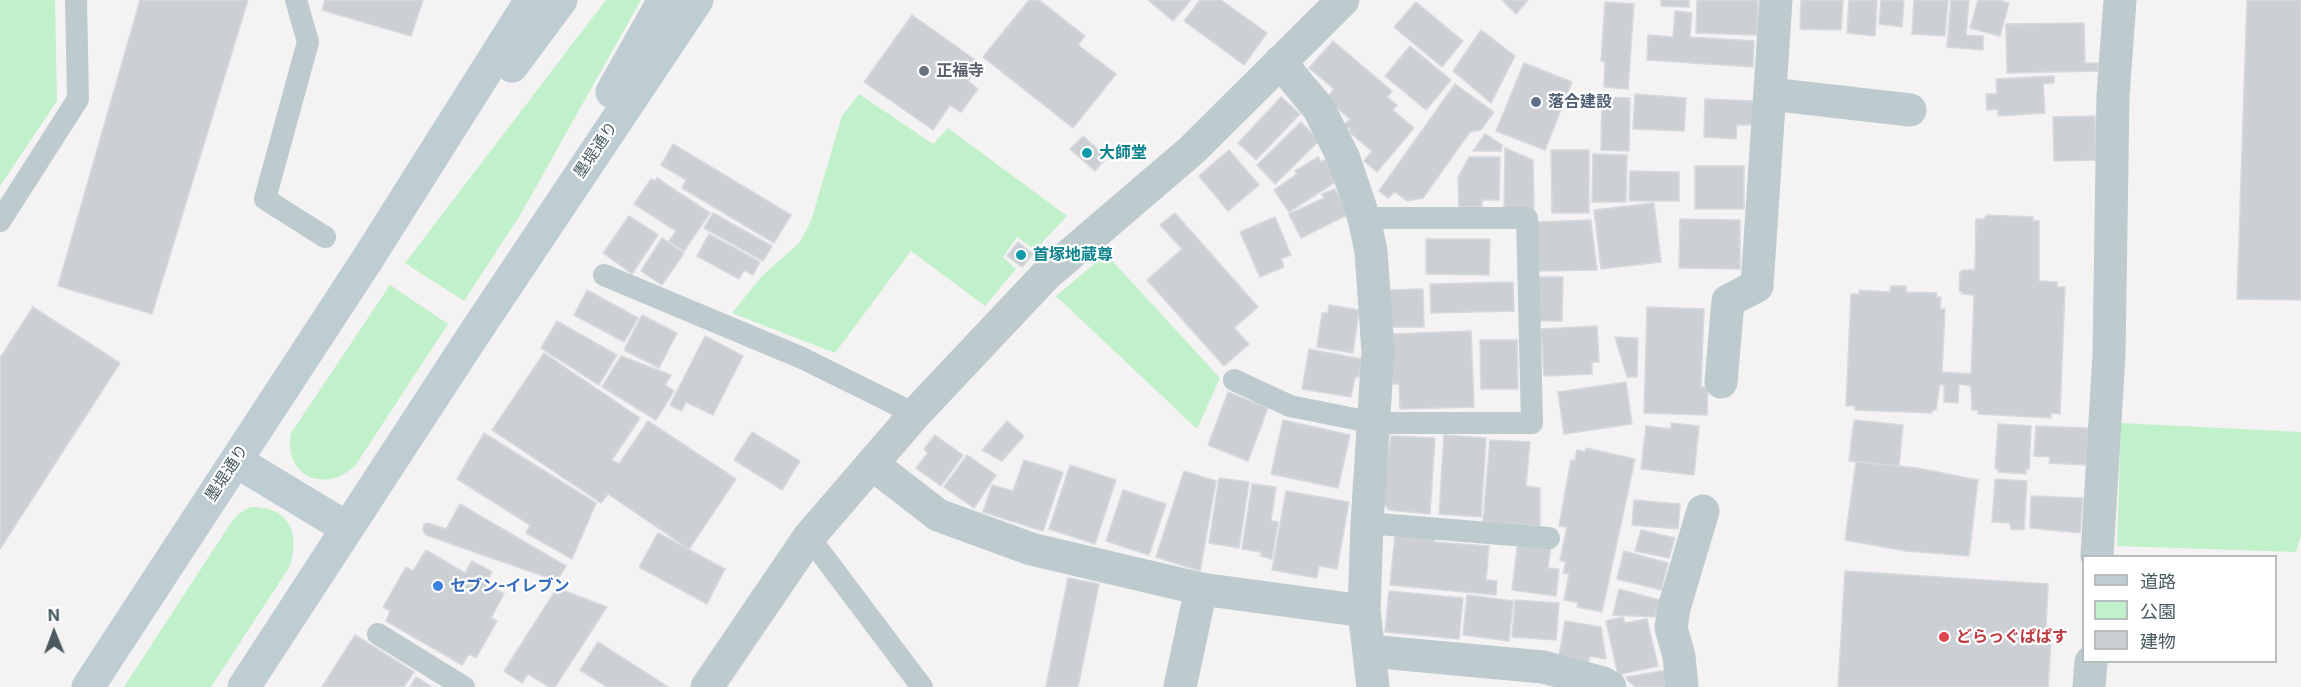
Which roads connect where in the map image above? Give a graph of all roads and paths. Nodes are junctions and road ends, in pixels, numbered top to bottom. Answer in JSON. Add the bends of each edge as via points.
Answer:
{"nodes":[{"id":1,"x":76,"y":0,"type":"edge"},
{"id":2,"x":296,"y":0,"type":"edge"},
{"id":3,"x":531,"y":0,"type":"edge"},
{"id":4,"x":561,"y":0,"type":"edge"},
{"id":5,"x":664,"y":0,"type":"edge"},
{"id":6,"x":697,"y":0,"type":"edge"},
{"id":7,"x":1343,"y":0,"type":"edge"},
{"id":8,"x":1776,"y":0,"type":"edge"},
{"id":9,"x":2120,"y":0,"type":"edge"},
{"id":10,"x":1280,"y":62,"type":"junction"},
{"id":11,"x":1770,"y":94,"type":"junction"},
{"id":12,"x":1910,"y":110,"type":"dead end"},
{"id":13,"x":1364,"y":218,"type":"junction"},
{"id":14,"x":0,"y":221,"type":"edge"},
{"id":15,"x":325,"y":237,"type":"dead end"},
{"id":16,"x":367,"y":260,"type":"junction"},
{"id":17,"x":604,"y":275,"type":"dead end"},
{"id":18,"x":476,"y":331,"type":"junction"},
{"id":19,"x":1234,"y":380,"type":"dead end"},
{"id":20,"x":1721,"y":382,"type":"dead end"},
{"id":21,"x":915,"y":414,"type":"junction"},
{"id":22,"x":1375,"y":423,"type":"junction"},
{"id":23,"x":236,"y":461,"type":"junction"},
{"id":24,"x":872,"y":464,"type":"junction"},
{"id":25,"x":1703,"y":511,"type":"dead end"},
{"id":26,"x":1367,"y":523,"type":"junction"},
{"id":27,"x":347,"y":528,"type":"junction"},
{"id":28,"x":809,"y":537,"type":"junction"},
{"id":29,"x":1549,"y":538,"type":"dead end"},
{"id":30,"x":2097,"y":555,"type":"edge"},
{"id":31,"x":1201,"y":589,"type":"junction"},
{"id":32,"x":1364,"y":611,"type":"junction"},
{"id":33,"x":378,"y":634,"type":"dead end"},
{"id":34,"x":1369,"y":651,"type":"junction"},
{"id":35,"x":2091,"y":663,"type":"edge"},
{"id":36,"x":88,"y":687,"type":"edge"},
{"id":37,"x":244,"y":687,"type":"edge"},
{"id":38,"x":464,"y":687,"type":"edge"},
{"id":39,"x":707,"y":687,"type":"edge"},
{"id":40,"x":922,"y":687,"type":"edge"},
{"id":41,"x":1180,"y":687,"type":"edge"},
{"id":42,"x":1373,"y":687,"type":"edge"},
{"id":43,"x":1610,"y":687,"type":"edge"},
{"id":44,"x":1682,"y":687,"type":"edge"},
{"id":45,"x":2089,"y":687,"type":"edge"}],
"edges":[{"from":1,"to":14,"type":"lane","via":[[78,99]]},
{"from":2,"to":15,"type":"lane","via":[[308,42],[264,199]]},
{"from":3,"to":16,"type":"main road","name":"墨堤通り"},
{"from":4,"to":16,"type":"main road","name":"墨堤通り"},
{"from":5,"to":18,"type":"main road","name":"墨堤通り"},
{"from":6,"to":18,"type":"main road","name":"墨堤通り"},
{"from":7,"to":10,"type":"street"},
{"from":8,"to":11,"type":"street"},
{"from":9,"to":30,"type":"street","via":[[2113,96],[2109,354]]},
{"from":10,"to":13,"type":"street","via":[[1319,109],[1344,159]]},
{"from":10,"to":21,"type":"street","via":[[1192,150],[1046,274]]},
{"from":11,"to":12,"type":"street"},
{"from":11,"to":20,"type":"street","via":[[1758,286],[1728,301]]},
{"from":13,"to":22,"type":"street","via":[[1371,251],[1378,352]]},
{"from":13,"to":22,"type":"lane","via":[[1527,219],[1532,423]]},
{"from":16,"to":23,"type":"main road","name":"墨堤通り"},
{"from":17,"to":21,"type":"lane","via":[[802,358]]},
{"from":18,"to":27,"type":"main road","name":"墨堤通り"},
{"from":19,"to":22,"type":"lane","via":[[1290,406]]},
{"from":21,"to":24,"type":"street"},
{"from":22,"to":26,"type":"street"},
{"from":23,"to":27,"type":"main road"},
{"from":23,"to":36,"type":"main road","name":"墨堤通り"},
{"from":24,"to":28,"type":"street"},
{"from":24,"to":31,"type":"street","via":[[938,515],[1031,549]]},
{"from":25,"to":44,"type":"street","via":[[1671,627],[1680,656]]},
{"from":26,"to":29,"type":"lane"},
{"from":26,"to":32,"type":"street"},
{"from":27,"to":37,"type":"main road","name":"墨堤通り"},
{"from":28,"to":39,"type":"street"},
{"from":28,"to":40,"type":"lane"},
{"from":31,"to":32,"type":"street"},
{"from":31,"to":41,"type":"street"},
{"from":32,"to":34,"type":"street"},
{"from":33,"to":38,"type":"lane"},
{"from":34,"to":42,"type":"street"},
{"from":34,"to":43,"type":"street","via":[[1544,667]]},
{"from":35,"to":45,"type":"street"}]}
